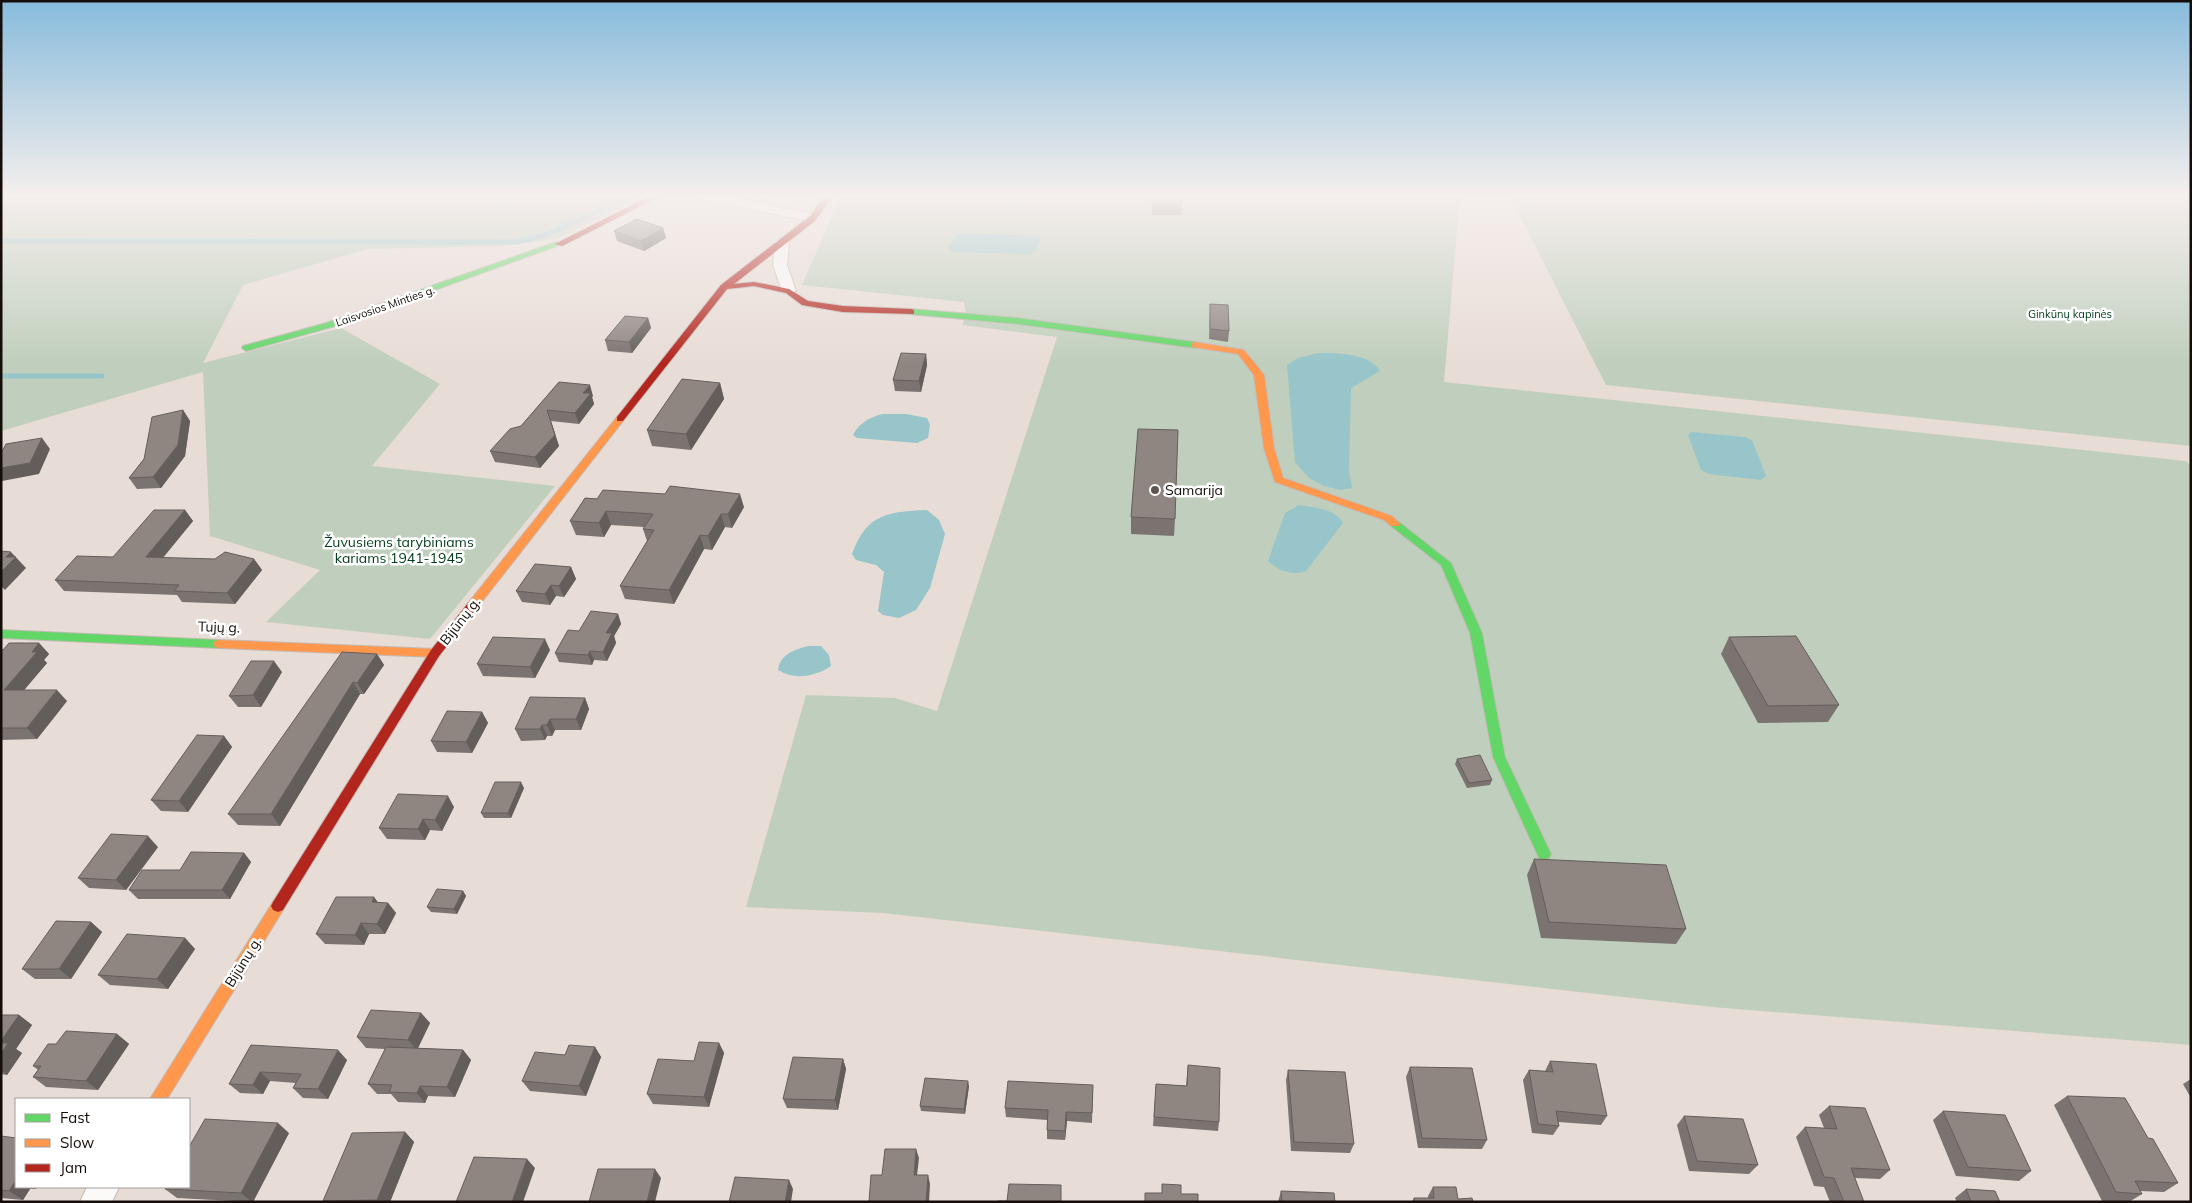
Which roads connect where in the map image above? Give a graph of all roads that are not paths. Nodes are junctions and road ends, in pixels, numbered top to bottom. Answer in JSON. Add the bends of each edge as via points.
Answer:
{"nodes":[{"id":1,"x":541,"y":251,"type":"edge"},
{"id":2,"x":770,"y":251,"type":"edge"},
{"id":3,"x":781,"y":251,"type":"edge"},
{"id":4,"x":724,"y":286,"type":"junction"},
{"id":5,"x":789,"y":291,"type":"junction"},
{"id":6,"x":246,"y":348,"type":"dead end"},
{"id":7,"x":1,"y":634,"type":"edge"},
{"id":8,"x":435,"y":653,"type":"junction"},
{"id":9,"x":1544,"y":854,"type":"dead end"},
{"id":10,"x":159,"y":1098,"type":"edge"},
{"id":11,"x":103,"y":1188,"type":"edge"},
{"id":12,"x":95,"y":1202,"type":"edge"}],
"edges":[{"from":1,"to":6,"type":"street","name":"Laisvosios Minties g.","via":[[330,325]]},
{"from":2,"to":4,"type":"street","name":"Bijūnų g."},
{"from":3,"to":5,"type":"street","via":[[780,265]]},
{"from":4,"to":5,"type":"street","via":[[754,284]]},
{"from":4,"to":8,"type":"street","name":"Bijūnų g."},
{"from":5,"to":9,"type":"street","via":[[805,303],[843,309],[966,315],[1241,352],[1259,376],[1269,448],[1279,480],[1388,518],[1446,563],[1476,633],[1499,757]]},
{"from":7,"to":8,"type":"street","name":"Tujų g."},
{"from":8,"to":10,"type":"street","name":"Bijūnų g."},
{"from":11,"to":12,"type":"street"}]}
